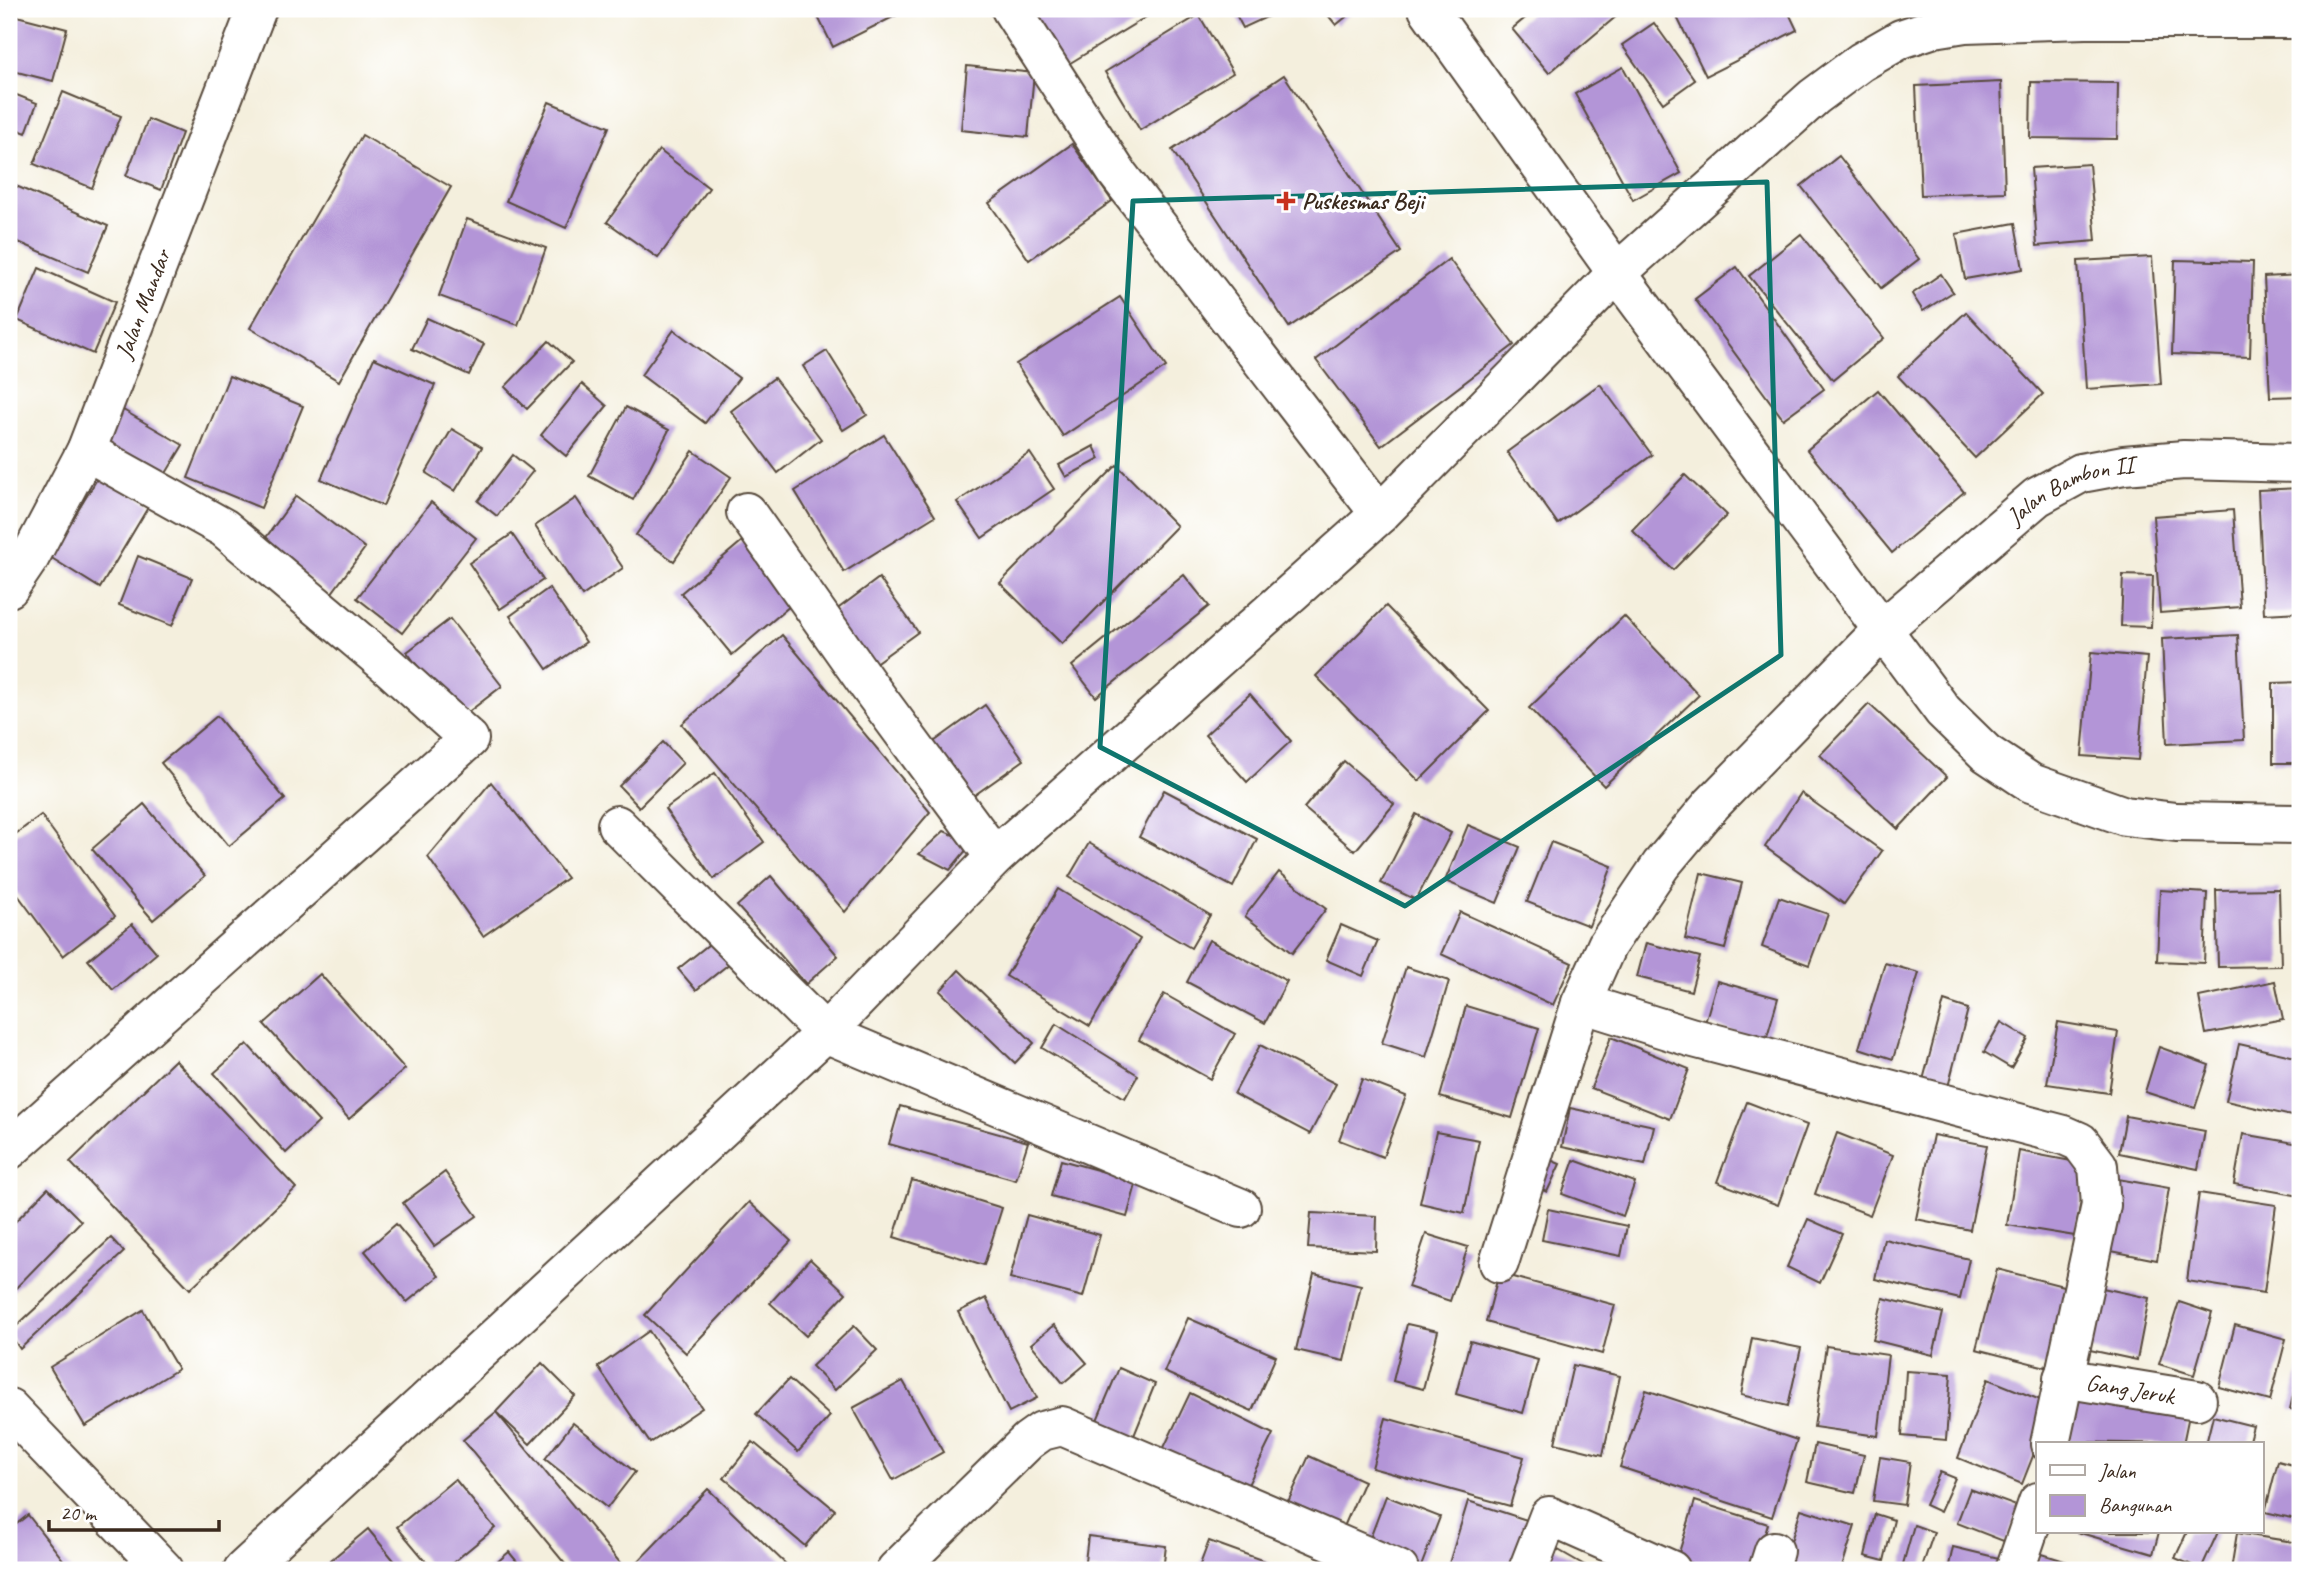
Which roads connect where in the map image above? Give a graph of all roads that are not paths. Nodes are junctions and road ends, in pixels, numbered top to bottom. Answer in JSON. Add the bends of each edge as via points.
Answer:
{"nodes":[{"id":1,"x":257,"y":9,"type":"edge"},
{"id":2,"x":1011,"y":9,"type":"edge"},
{"id":3,"x":1428,"y":9,"type":"edge"},
{"id":4,"x":2300,"y":19,"type":"edge"},
{"id":5,"x":1617,"y":273,"type":"junction"},
{"id":6,"x":86,"y":451,"type":"junction"},
{"id":7,"x":2300,"y":463,"type":"edge"},
{"id":8,"x":746,"y":512,"type":"dead end"},
{"id":9,"x":1380,"y":514,"type":"junction"},
{"id":10,"x":19,"y":547,"type":"edge"},
{"id":11,"x":9,"y":588,"type":"edge"},
{"id":12,"x":1884,"y":628,"type":"junction"},
{"id":13,"x":2300,"y":824,"type":"edge"},
{"id":14,"x":617,"y":825,"type":"dead end"},
{"id":15,"x":996,"y":857,"type":"junction"},
{"id":16,"x":1581,"y":1003,"type":"junction"},
{"id":17,"x":825,"y":1033,"type":"junction"},
{"id":18,"x":9,"y":1150,"type":"edge"},
{"id":19,"x":1241,"y":1208,"type":"dead end"},
{"id":20,"x":1499,"y":1264,"type":"dead end"},
{"id":21,"x":2063,"y":1378,"type":"junction"},
{"id":22,"x":2197,"y":1399,"type":"dead end"},
{"id":23,"x":9,"y":1408,"type":"edge"},
{"id":24,"x":2050,"y":1442,"type":"edge"},
{"id":25,"x":2036,"y":1509,"type":"edge"},
{"id":26,"x":164,"y":1570,"type":"edge"},
{"id":27,"x":243,"y":1570,"type":"edge"},
{"id":28,"x":897,"y":1570,"type":"edge"},
{"id":29,"x":1399,"y":1570,"type":"edge"},
{"id":30,"x":1528,"y":1570,"type":"edge"},
{"id":31,"x":1671,"y":1570,"type":"edge"},
{"id":32,"x":2015,"y":1570,"type":"edge"}],
"edges":[{"from":1,"to":6,"type":"street","name":"Jalan Mandar"},
{"from":2,"to":9,"type":"street","via":[[1117,173]]},
{"from":3,"to":5,"type":"street"},
{"from":4,"to":5,"type":"street","via":[[1965,23],[1901,39],[1814,97]]},
{"from":5,"to":9,"type":"street"},
{"from":5,"to":12,"type":"street"},
{"from":6,"to":10,"type":"street","name":"Jalan Mandar"},
{"from":6,"to":18,"type":"street","via":[[224,528],[469,739]]},
{"from":7,"to":12,"type":"street","name":"Jalan Bambon II","via":[[2184,460],[2081,473],[2037,497]]},
{"from":8,"to":15,"type":"street"},
{"from":9,"to":15,"type":"street"},
{"from":10,"to":11,"type":"street","name":"Jalan Mandar"},
{"from":12,"to":13,"type":"street","via":[[1943,711],[1986,753],[2031,783],[2125,816],[2176,822]]},
{"from":12,"to":16,"type":"street","name":"Jalan Bambon II","via":[[1712,804],[1661,865],[1607,946]]},
{"from":14,"to":17,"type":"street"},
{"from":15,"to":17,"type":"street"},
{"from":16,"to":20,"type":"street","name":"Jalan Bambon II"},
{"from":16,"to":21,"type":"street","via":[[1690,1037],[2011,1118],[2080,1142],[2098,1166],[2101,1205]]},
{"from":17,"to":19,"type":"street"},
{"from":17,"to":27,"type":"street"},
{"from":21,"to":22,"type":"street","name":"Gang Jeruk"},
{"from":21,"to":24,"type":"street"},
{"from":23,"to":26,"type":"street"},
{"from":25,"to":32,"type":"street"},
{"from":28,"to":29,"type":"street","via":[[1028,1441],[1062,1426]]},
{"from":30,"to":31,"type":"street","via":[[1549,1516]]}]}
